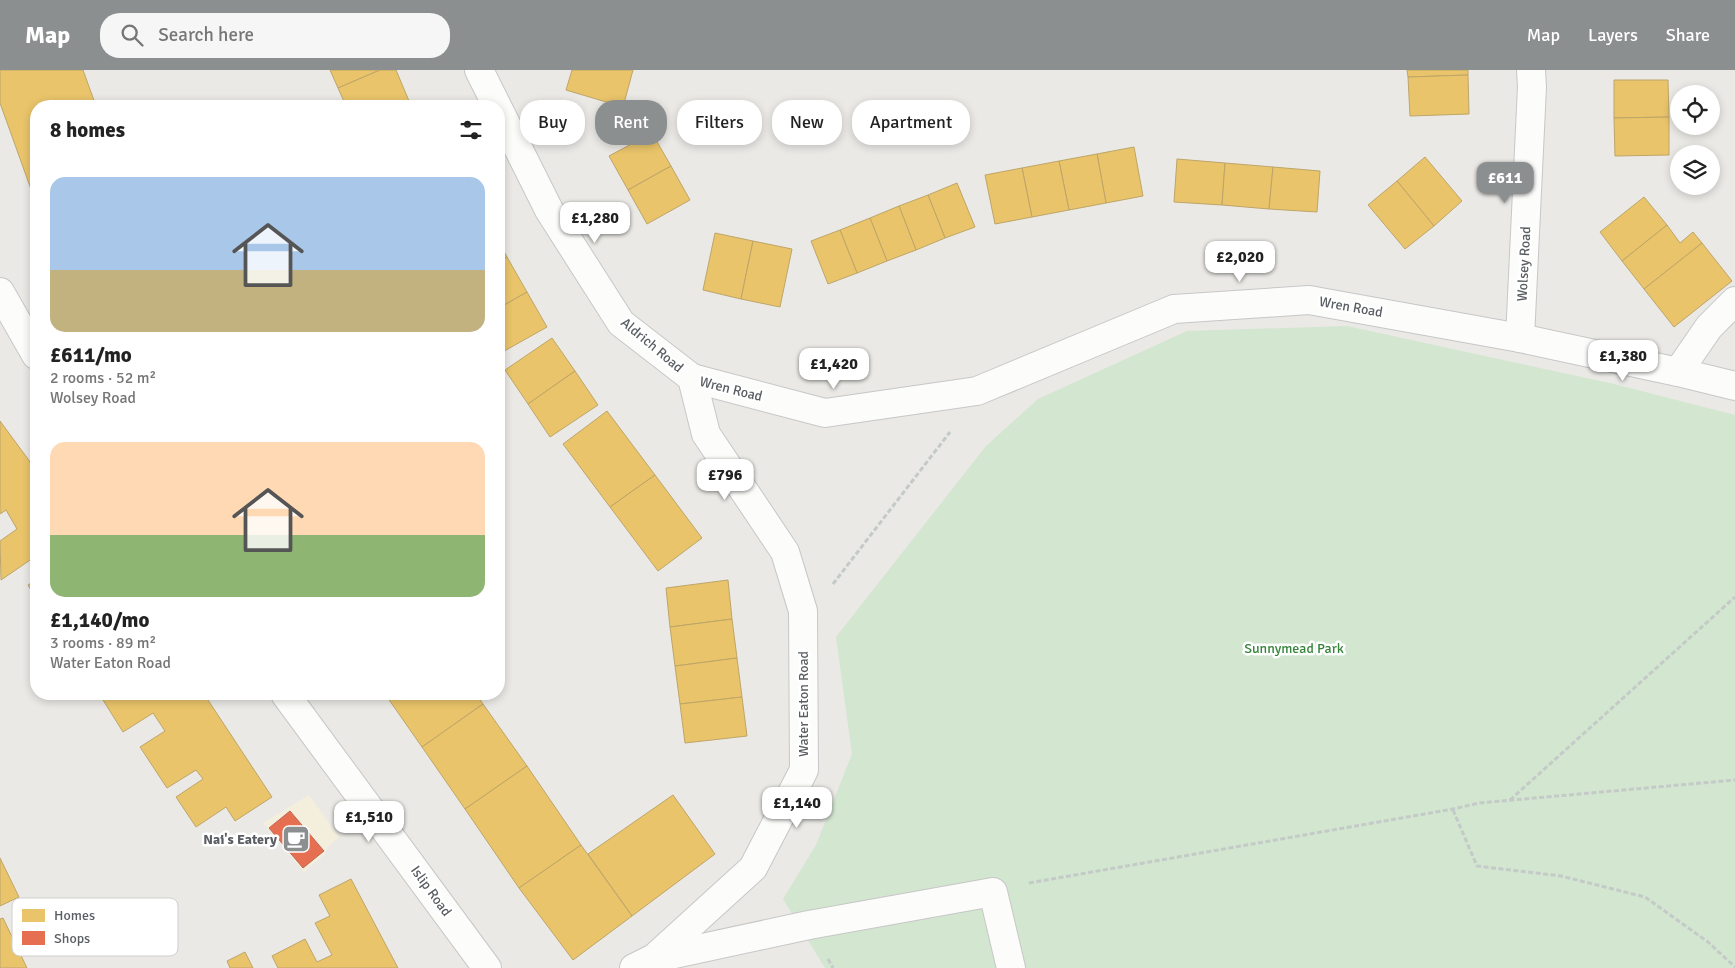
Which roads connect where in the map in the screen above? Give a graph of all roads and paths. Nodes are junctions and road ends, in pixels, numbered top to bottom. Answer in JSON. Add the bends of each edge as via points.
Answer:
{"nodes":[{"id":1,"x":479,"y":70,"type":"edge"},
{"id":2,"x":1531,"y":70,"type":"edge"},
{"id":3,"x":494,"y":100,"type":"edge"},
{"id":4,"x":505,"y":122,"type":"edge"},
{"id":5,"x":0,"y":292,"type":"edge"},
{"id":6,"x":1735,"y":301,"type":"edge"},
{"id":7,"x":1520,"y":338,"type":"junction"},
{"id":8,"x":30,"y":344,"type":"edge"},
{"id":9,"x":1678,"y":372,"type":"junction"},
{"id":10,"x":692,"y":378,"type":"junction"},
{"id":11,"x":1735,"y":386,"type":"edge"},
{"id":12,"x":977,"y":391,"type":"junction"},
{"id":13,"x":1735,"y":597,"type":"edge"},
{"id":14,"x":803,"y":611,"type":"junction"},
{"id":15,"x":289,"y":700,"type":"edge"},
{"id":16,"x":1735,"y":780,"type":"edge"},
{"id":17,"x":1509,"y":801,"type":"junction"},
{"id":18,"x":1453,"y":809,"type":"junction"},
{"id":19,"x":993,"y":892,"type":"junction"},
{"id":20,"x":644,"y":963,"type":"edge"},
{"id":21,"x":1735,"y":967,"type":"edge"},
{"id":22,"x":487,"y":968,"type":"edge"},
{"id":23,"x":1010,"y":968,"type":"edge"}],
"edges":[{"from":1,"to":3,"type":"street"},
{"from":2,"to":7,"type":"street","name":"Wolsey Road"},
{"from":4,"to":10,"type":"street","name":"Aldrich Road","via":[[548,210],[621,323]]},
{"from":5,"to":8,"type":"street"},
{"from":6,"to":9,"type":"street","via":[[1709,327]]},
{"from":7,"to":9,"type":"street","name":"Wren Road"},
{"from":7,"to":12,"type":"street","name":"Wren Road","via":[[1309,300],[1174,309]]},
{"from":9,"to":11,"type":"street","name":"Wren Road"},
{"from":10,"to":12,"type":"street","name":"Wren Road","via":[[825,413]]},
{"from":10,"to":14,"type":"street","name":"Aldrich Road","via":[[706,434],[785,552]]},
{"from":12,"to":14,"type":"path","via":[[953,428],[830,588]]},
{"from":13,"to":17,"type":"path"},
{"from":14,"to":20,"type":"street","name":"Water Eaton Road","via":[[804,770],[753,868]]},
{"from":15,"to":22,"type":"street","name":"Islip Road"},
{"from":16,"to":17,"type":"path"},
{"from":17,"to":18,"type":"path"},
{"from":18,"to":19,"type":"path","via":[[1045,880]]},
{"from":18,"to":21,"type":"path","via":[[1477,866],[1561,876],[1645,897],[1708,942]]},
{"from":19,"to":20,"type":"street","via":[[809,925]]},
{"from":19,"to":23,"type":"street"}]}
